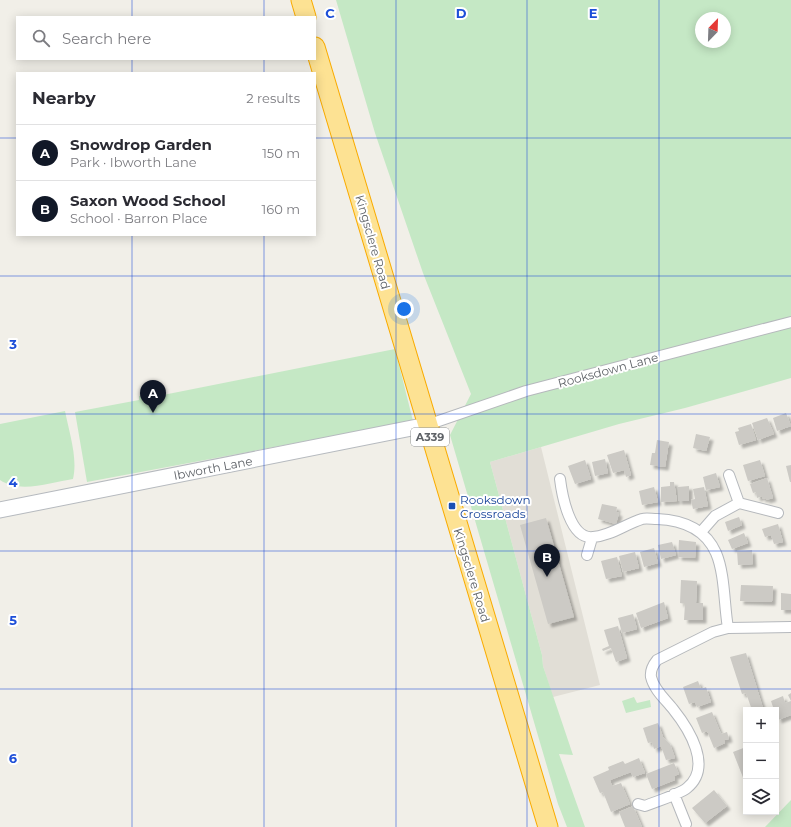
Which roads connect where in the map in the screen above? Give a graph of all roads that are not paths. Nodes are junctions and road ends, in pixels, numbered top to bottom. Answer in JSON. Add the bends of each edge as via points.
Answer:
{"nodes":[{"id":1,"x":301,"y":0,"type":"edge"},
{"id":2,"x":306,"y":16,"type":"edge"},
{"id":3,"x":316,"y":50,"type":"edge"},
{"id":4,"x":791,"y":322,"type":"edge"},
{"id":5,"x":427,"y":425,"type":"junction"},
{"id":6,"x":729,"y":474,"type":"dead end"},
{"id":7,"x":560,"y":479,"type":"dead end"},
{"id":8,"x":739,"y":503,"type":"junction"},
{"id":9,"x":0,"y":510,"type":"edge"},
{"id":10,"x":778,"y":513,"type":"dead end"},
{"id":11,"x":701,"y":532,"type":"junction"},
{"id":12,"x":592,"y":538,"type":"junction"},
{"id":13,"x":587,"y":555,"type":"dead end"},
{"id":14,"x":791,"y":627,"type":"edge"},
{"id":15,"x":728,"y":628,"type":"junction"},
{"id":16,"x":674,"y":794,"type":"junction"},
{"id":17,"x":638,"y":804,"type":"dead end"},
{"id":18,"x":686,"y":824,"type":"dead end"},
{"id":19,"x":548,"y":827,"type":"edge"}],
"edges":[{"from":1,"to":2,"type":"highway"},
{"from":3,"to":5,"type":"highway","name":"Kingsclere Road","number":"A339"},
{"from":4,"to":5,"type":"street","name":"Rooksdown Lane","via":[[526,391]]},
{"from":5,"to":9,"type":"street","name":"Ibworth Lane"},
{"from":5,"to":19,"type":"highway","name":"Kingsclere Road","number":"A339"},
{"from":6,"to":8,"type":"street"},
{"from":7,"to":12,"type":"street","via":[[566,511],[581,534]]},
{"from":8,"to":10,"type":"street"},
{"from":8,"to":11,"type":"street","via":[[715,516]]},
{"from":11,"to":12,"type":"street","via":[[688,524],[673,520],[643,519]]},
{"from":11,"to":15,"type":"street","via":[[716,553]]},
{"from":12,"to":13,"type":"street"},
{"from":14,"to":15,"type":"street"},
{"from":15,"to":16,"type":"street","via":[[713,632],[657,660],[652,667],[651,676],[658,691],[691,737],[699,759],[700,769],[696,778],[687,788]]},
{"from":16,"to":17,"type":"street","via":[[645,806]]},
{"from":16,"to":18,"type":"street"}]}
